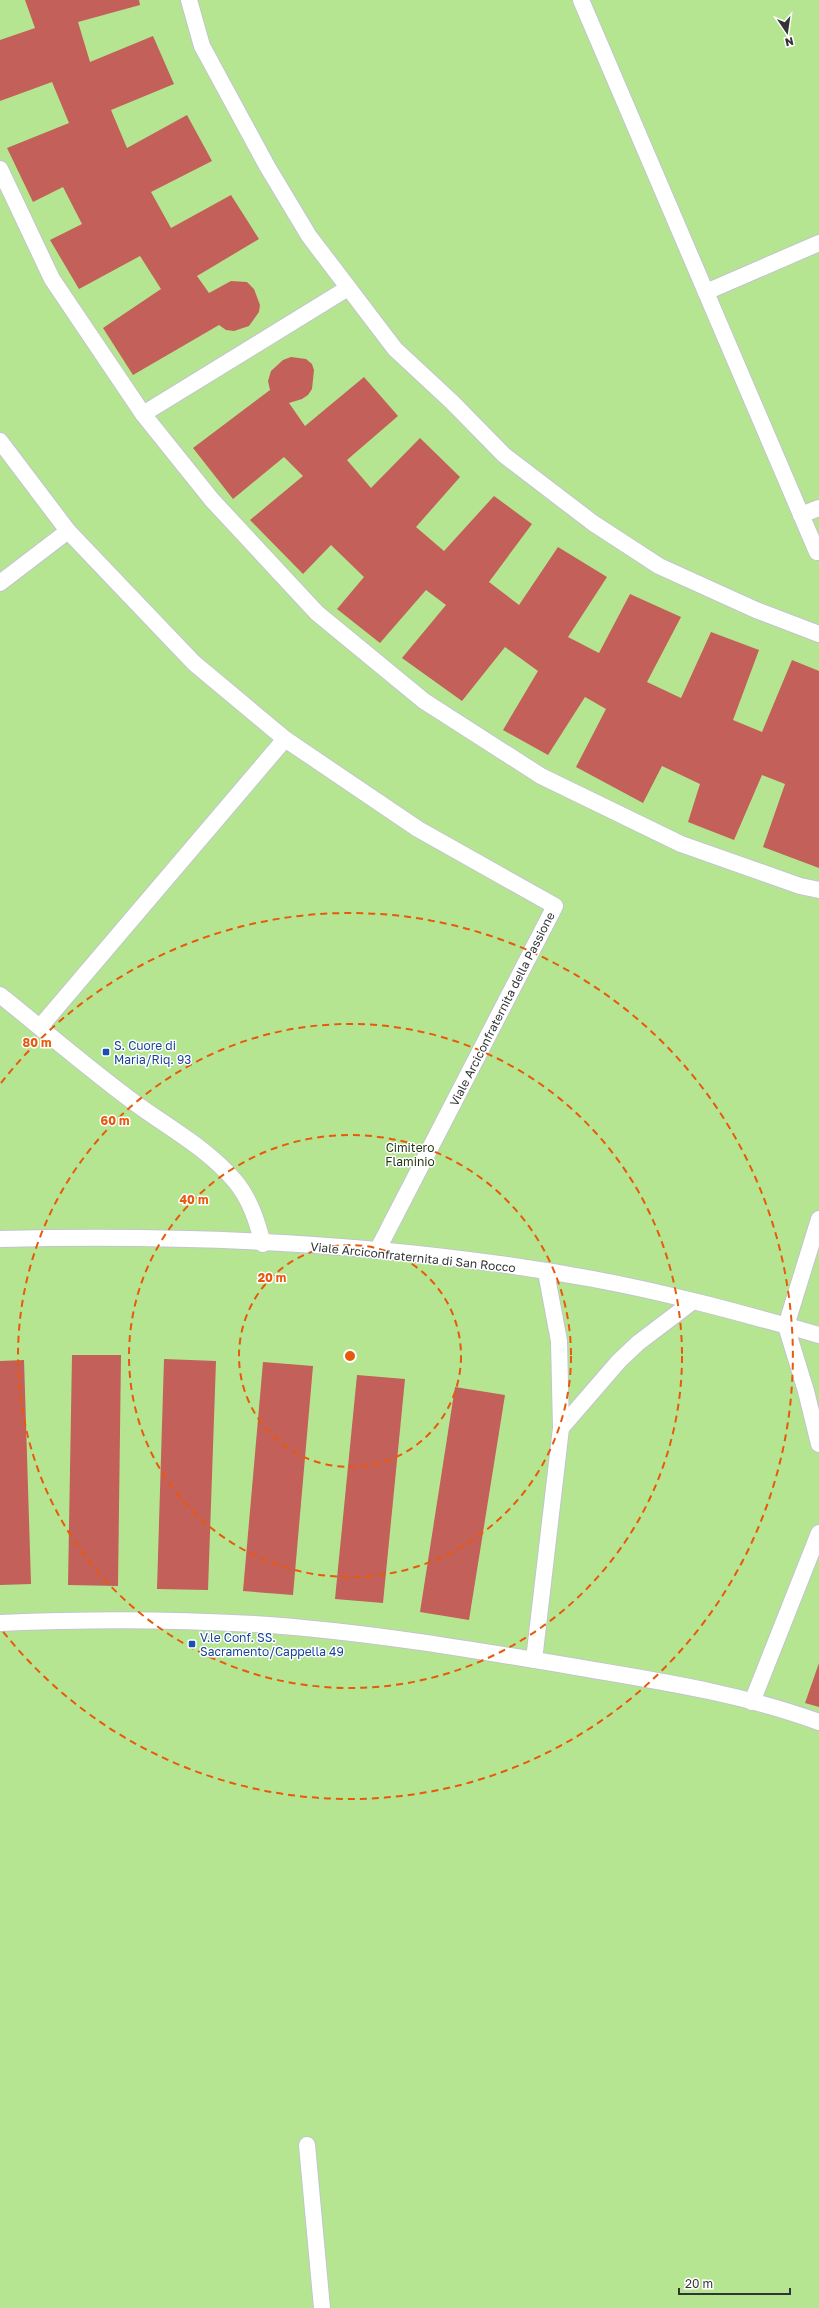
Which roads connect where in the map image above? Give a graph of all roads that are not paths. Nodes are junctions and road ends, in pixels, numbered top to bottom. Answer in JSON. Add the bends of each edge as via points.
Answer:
{"nodes":[{"id":1,"x":189,"y":0,"type":"edge"},
{"id":2,"x":581,"y":0,"type":"edge"},
{"id":3,"x":0,"y":169,"type":"edge"},
{"id":4,"x":819,"y":243,"type":"edge"},
{"id":5,"x":348,"y":288,"type":"junction"},
{"id":6,"x":706,"y":292,"type":"junction"},
{"id":7,"x":143,"y":414,"type":"junction"},
{"id":8,"x":0,"y":442,"type":"edge"},
{"id":9,"x":819,"y":508,"type":"edge"},
{"id":10,"x":801,"y":515,"type":"junction"},
{"id":11,"x":68,"y":531,"type":"junction"},
{"id":12,"x":817,"y":552,"type":"dead end"},
{"id":13,"x":0,"y":583,"type":"edge"},
{"id":14,"x":819,"y":634,"type":"edge"},
{"id":15,"x":285,"y":739,"type":"junction"},
{"id":16,"x":819,"y":890,"type":"edge"},
{"id":17,"x":0,"y":995,"type":"edge"},
{"id":18,"x":40,"y":1027,"type":"junction"},
{"id":19,"x":819,"y":1219,"type":"edge"},
{"id":20,"x":0,"y":1239,"type":"edge"},
{"id":21,"x":263,"y":1244,"type":"junction"},
{"id":22,"x":377,"y":1252,"type":"junction"},
{"id":23,"x":546,"y":1272,"type":"junction"},
{"id":24,"x":692,"y":1302,"type":"junction"},
{"id":25,"x":786,"y":1326,"type":"junction"},
{"id":26,"x":819,"y":1335,"type":"edge"},
{"id":27,"x":561,"y":1428,"type":"junction"},
{"id":28,"x":819,"y":1444,"type":"edge"},
{"id":29,"x":819,"y":1533,"type":"edge"},
{"id":30,"x":0,"y":1623,"type":"edge"},
{"id":31,"x":534,"y":1660,"type":"junction"},
{"id":32,"x":752,"y":1702,"type":"junction"},
{"id":33,"x":819,"y":1722,"type":"edge"},
{"id":34,"x":307,"y":2145,"type":"dead end"},
{"id":35,"x":322,"y":2308,"type":"edge"}],
"edges":[{"from":1,"to":5,"type":"lane","via":[[202,46],[267,166],[309,236]]},
{"from":2,"to":6,"type":"lane"},
{"from":3,"to":7,"type":"lane","via":[[52,279]]},
{"from":4,"to":6,"type":"lane"},
{"from":5,"to":7,"type":"lane"},
{"from":5,"to":14,"type":"lane","via":[[395,349],[504,455],[593,523],[659,566],[756,610]]},
{"from":6,"to":10,"type":"lane"},
{"from":7,"to":16,"type":"lane","via":[[212,500],[317,613],[424,701],[541,776],[681,844],[800,886]]},
{"from":8,"to":11,"type":"lane","name":"Viale Arciconfraternita della Passione"},
{"from":9,"to":10,"type":"lane"},
{"from":10,"to":12,"type":"lane"},
{"from":11,"to":13,"type":"lane"},
{"from":11,"to":15,"type":"lane","name":"Viale Arciconfraternita della Passione","via":[[194,663]]},
{"from":15,"to":18,"type":"lane"},
{"from":15,"to":22,"type":"lane","name":"Viale Arciconfraternita della Passione","via":[[418,829],[555,906]]},
{"from":17,"to":18,"type":"lane"},
{"from":18,"to":21,"type":"lane","via":[[135,1103],[206,1152],[221,1166],[236,1182],[249,1202]]},
{"from":19,"to":25,"type":"lane"},
{"from":20,"to":21,"type":"lane","name":"Viale Arciconfraternita di San Rocco","via":[[135,1238]]},
{"from":21,"to":22,"type":"lane","name":"Viale Arciconfraternita di San Rocco"},
{"from":22,"to":23,"type":"lane","name":"Viale Arciconfraternita di San Rocco"},
{"from":23,"to":24,"type":"lane","name":"Viale Arciconfraternita di San Rocco"},
{"from":23,"to":27,"type":"lane","via":[[560,1347]]},
{"from":24,"to":25,"type":"lane","name":"Viale Arciconfraternita di San Rocco"},
{"from":24,"to":27,"type":"lane","via":[[638,1343],[619,1361]]},
{"from":25,"to":26,"type":"lane","name":"Viale Arciconfraternita di San Rocco"},
{"from":25,"to":28,"type":"lane"},
{"from":27,"to":31,"type":"lane"},
{"from":29,"to":32,"type":"lane"},
{"from":30,"to":31,"type":"lane","via":[[146,1620],[256,1624],[428,1644]]},
{"from":31,"to":32,"type":"lane","via":[[698,1688]]},
{"from":32,"to":33,"type":"lane"},
{"from":34,"to":35,"type":"lane"}]}
